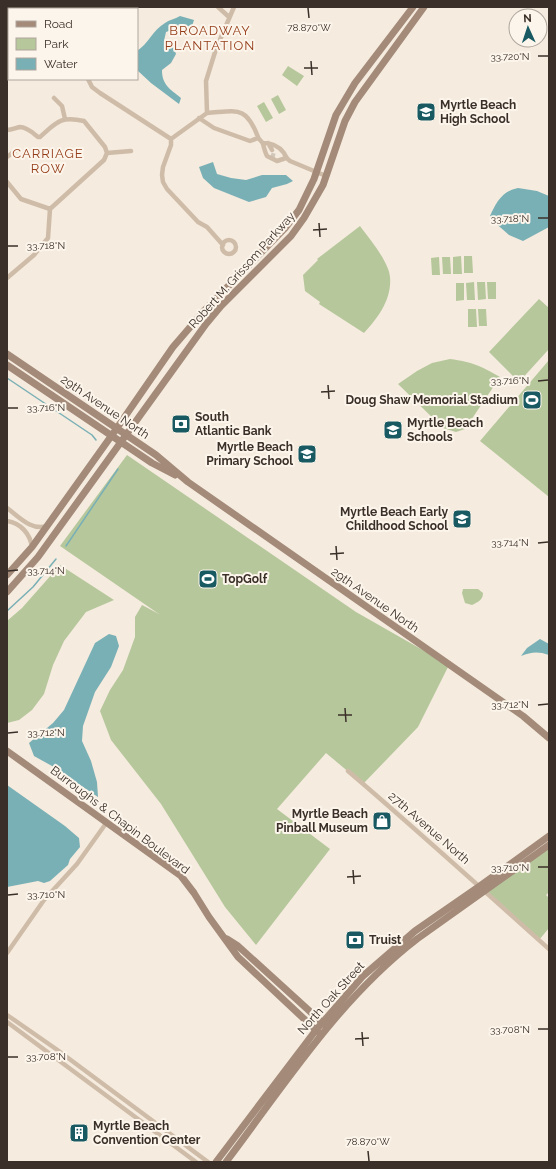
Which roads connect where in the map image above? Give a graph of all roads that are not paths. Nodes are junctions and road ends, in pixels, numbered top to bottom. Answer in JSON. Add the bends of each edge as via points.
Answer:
{"nodes":[{"id":1,"x":218,"y":7,"type":"edge"},
{"id":2,"x":234,"y":7,"type":"edge"},
{"id":3,"x":413,"y":7,"type":"edge"},
{"id":4,"x":424,"y":7,"type":"edge"},
{"id":5,"x":229,"y":17,"type":"junction"},
{"id":6,"x":88,"y":80,"type":"edge"},
{"id":7,"x":54,"y":98,"type":"dead end"},
{"id":8,"x":207,"y":113,"type":"junction"},
{"id":9,"x":199,"y":118,"type":"junction"},
{"id":10,"x":65,"y":119,"type":"junction"},
{"id":11,"x":7,"y":130,"type":"edge"},
{"id":12,"x":171,"y":138,"type":"junction"},
{"id":13,"x":258,"y":138,"type":"junction"},
{"id":14,"x":266,"y":143,"type":"junction"},
{"id":15,"x":16,"y":150,"type":"dead end"},
{"id":16,"x":132,"y":151,"type":"dead end"},
{"id":17,"x":264,"y":151,"type":"junction"},
{"id":18,"x":283,"y":152,"type":"junction"},
{"id":19,"x":107,"y":153,"type":"junction"},
{"id":20,"x":274,"y":153,"type":"junction"},
{"id":21,"x":7,"y":157,"type":"edge"},
{"id":22,"x":285,"y":159,"type":"junction"},
{"id":23,"x":316,"y":172,"type":"junction"},
{"id":24,"x":326,"y":176,"type":"junction"},
{"id":25,"x":7,"y":182,"type":"edge"},
{"id":26,"x":50,"y":209,"type":"junction"},
{"id":27,"x":223,"y":245,"type":"dead end"},
{"id":28,"x":7,"y":278,"type":"edge"},
{"id":29,"x":7,"y":354,"type":"edge"},
{"id":30,"x":7,"y":365,"type":"edge"},
{"id":31,"x":117,"y":428,"type":"junction"},
{"id":32,"x":126,"y":434,"type":"junction"},
{"id":33,"x":112,"y":435,"type":"junction"},
{"id":34,"x":120,"y":441,"type":"junction"},
{"id":35,"x":188,"y":482,"type":"junction"},
{"id":36,"x":7,"y":508,"type":"edge"},
{"id":37,"x":8,"y":521,"type":"edge"},
{"id":38,"x":47,"y":526,"type":"junction"},
{"id":39,"x":32,"y":547,"type":"junction"},
{"id":40,"x":7,"y":575,"type":"edge"},
{"id":41,"x":7,"y":592,"type":"edge"},
{"id":42,"x":549,"y":738,"type":"edge"},
{"id":43,"x":7,"y":751,"type":"edge"},
{"id":44,"x":348,"y":771,"type":"dead end"},
{"id":45,"x":108,"y":822,"type":"junction"},
{"id":46,"x":549,"y":836,"type":"edge"},
{"id":47,"x":549,"y":845,"type":"edge"},
{"id":48,"x":483,"y":889,"type":"junction"},
{"id":49,"x":224,"y":937,"type":"junction"},
{"id":50,"x":549,"y":949,"type":"edge"},
{"id":51,"x":7,"y":953,"type":"edge"},
{"id":52,"x":7,"y":1015,"type":"edge"},
{"id":53,"x":7,"y":1022,"type":"edge"},
{"id":54,"x":325,"y":1025,"type":"junction"},
{"id":55,"x":318,"y":1032,"type":"junction"},
{"id":56,"x":196,"y":1162,"type":"edge"},
{"id":57,"x":208,"y":1162,"type":"edge"},
{"id":58,"x":216,"y":1162,"type":"edge"},
{"id":59,"x":226,"y":1162,"type":"edge"}],
"edges":[{"from":1,"to":5,"type":"street"},
{"from":2,"to":5,"type":"street"},
{"from":3,"to":23,"type":"main road","name":"Robert M. Grissom Parkway","via":[[355,83],[336,115]]},
{"from":4,"to":24,"type":"main road","name":"Robert M. Grissom Parkway","via":[[355,102],[345,121]]},
{"from":5,"to":8,"type":"street","via":[[206,81]]},
{"from":6,"to":12,"type":"street","via":[[92,87],[100,93]]},
{"from":7,"to":10,"type":"street","via":[[62,106]]},
{"from":8,"to":9,"type":"street"},
{"from":8,"to":13,"type":"street","via":[[237,111],[245,114],[256,129]]},
{"from":9,"to":12,"type":"street"},
{"from":9,"to":13,"type":"street","via":[[214,128],[250,141]]},
{"from":10,"to":11,"type":"street","via":[[57,122],[40,137],[23,127]]},
{"from":10,"to":19,"type":"street","via":[[84,121]]},
{"from":12,"to":27,"type":"street","via":[[163,167],[163,182],[198,222],[207,227]]},
{"from":13,"to":14,"type":"street"},
{"from":14,"to":17,"type":"street"},
{"from":14,"to":18,"type":"street"},
{"from":14,"to":20,"type":"street"},
{"from":15,"to":21,"type":"street"},
{"from":16,"to":19,"type":"street"},
{"from":17,"to":20,"type":"street"},
{"from":17,"to":22,"type":"street","via":[[266,156],[274,160]]},
{"from":18,"to":20,"type":"street"},
{"from":18,"to":22,"type":"street"},
{"from":19,"to":26,"type":"street","via":[[104,160]]},
{"from":20,"to":22,"type":"street"},
{"from":22,"to":23,"type":"street"},
{"from":23,"to":24,"type":"street"},
{"from":23,"to":31,"type":"main road","name":"Robert M. Grissom Parkway","via":[[299,210],[285,228],[204,311],[174,347]]},
{"from":24,"to":32,"type":"main road","name":"Robert M. Grissom Parkway","via":[[304,218],[291,236],[206,324]]},
{"from":25,"to":26,"type":"street","via":[[21,199]]},
{"from":26,"to":28,"type":"street","via":[[48,238],[34,255]]},
{"from":29,"to":31,"type":"main road","name":"29th Avenue North"},
{"from":30,"to":33,"type":"main road","name":"29th Avenue North"},
{"from":31,"to":32,"type":"main road","name":"29th Avenue North"},
{"from":31,"to":33,"type":"main road","name":"Robert M. Grissom Parkway"},
{"from":32,"to":34,"type":"main road","name":"Robert M. Grissom Parkway"},
{"from":32,"to":35,"type":"main road","name":"29th Avenue North"},
{"from":33,"to":34,"type":"main road","name":"29th Avenue North"},
{"from":33,"to":38,"type":"main road","name":"Robert M. Grissom Parkway"},
{"from":34,"to":35,"type":"main road","name":"29th Avenue North","via":[[152,463]]},
{"from":34,"to":41,"type":"main road","name":"Robert M. Grissom Parkway","via":[[38,557]]},
{"from":35,"to":42,"type":"main road","name":"29th Avenue North","via":[[523,716]]},
{"from":36,"to":38,"type":"street","via":[[34,527]]},
{"from":37,"to":39,"type":"street","via":[[27,532]]},
{"from":38,"to":39,"type":"main road","name":"Robert M. Grissom Parkway"},
{"from":39,"to":40,"type":"main road","name":"Robert M. Grissom Parkway"},
{"from":43,"to":45,"type":"main road","name":"Burroughs & Chapin Boulevard"},
{"from":44,"to":48,"type":"street","name":"27th Avenue North"},
{"from":45,"to":49,"type":"main road","name":"Burroughs & Chapin Boulevard","via":[[181,876]]},
{"from":45,"to":51,"type":"street","via":[[77,864],[44,900]]},
{"from":46,"to":48,"type":"main road","name":"North Oak Street"},
{"from":47,"to":48,"type":"main road","name":"North Oak Street"},
{"from":48,"to":50,"type":"street","name":"27th Avenue North"},
{"from":48,"to":54,"type":"main road","name":"North Oak Street","via":[[415,931],[363,976]]},
{"from":49,"to":54,"type":"main road","name":"Burroughs & Chapin Boulevard","via":[[238,946]]},
{"from":49,"to":55,"type":"main road","name":"Burroughs & Chapin Boulevard","via":[[238,957]]},
{"from":52,"to":57,"type":"street"},
{"from":53,"to":56,"type":"street"},
{"from":54,"to":55,"type":"main road","name":"North Oak Street"},
{"from":55,"to":58,"type":"main road","name":"North Oak Street"},
{"from":55,"to":59,"type":"main road","name":"North Oak Street"}]}
